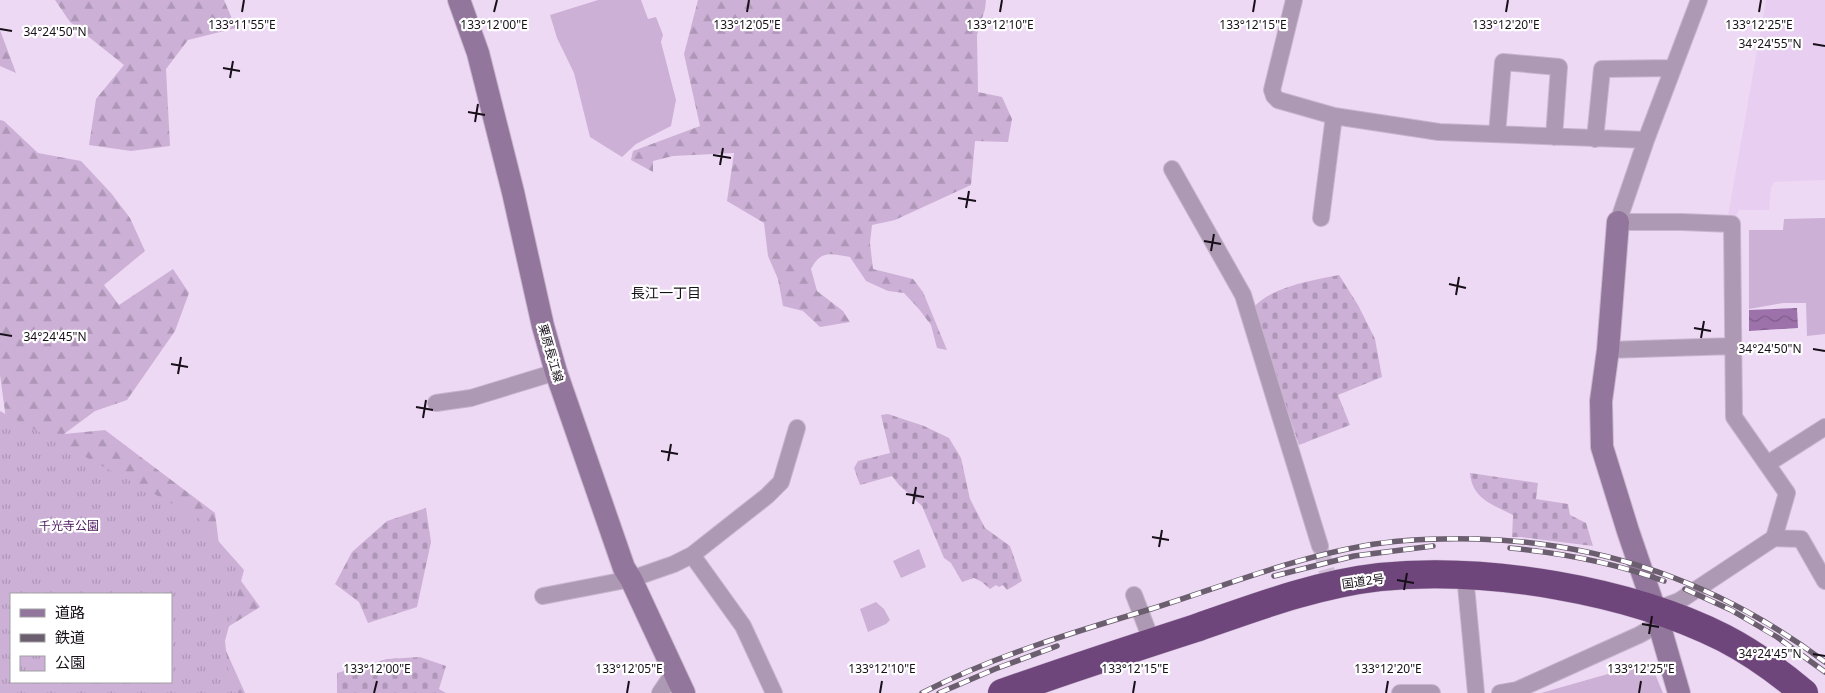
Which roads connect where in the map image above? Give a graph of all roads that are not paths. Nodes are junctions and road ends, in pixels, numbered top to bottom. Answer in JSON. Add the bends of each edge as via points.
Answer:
{"nodes":[{"id":1,"x":459,"y":0,"type":"edge"},
{"id":2,"x":1294,"y":0,"type":"edge"},
{"id":3,"x":1700,"y":0,"type":"edge"},
{"id":4,"x":1674,"y":68,"type":"junction"},
{"id":5,"x":1334,"y":116,"type":"junction"},
{"id":6,"x":1497,"y":134,"type":"junction"},
{"id":7,"x":1554,"y":137,"type":"junction"},
{"id":8,"x":1595,"y":138,"type":"junction"},
{"id":9,"x":1646,"y":140,"type":"junction"},
{"id":10,"x":1172,"y":169,"type":"dead end"},
{"id":11,"x":1321,"y":218,"type":"dead end"},
{"id":12,"x":1618,"y":222,"type":"junction"},
{"id":13,"x":1733,"y":346,"type":"junction"},
{"id":14,"x":1608,"y":350,"type":"junction"},
{"id":15,"x":556,"y":372,"type":"junction"},
{"id":16,"x":436,"y":402,"type":"dead end"},
{"id":17,"x":797,"y":428,"type":"dead end"},
{"id":18,"x":1825,"y":428,"type":"edge"},
{"id":19,"x":1767,"y":464,"type":"junction"},
{"id":20,"x":1774,"y":538,"type":"junction"},
{"id":21,"x":1320,"y":546,"type":"tunnel mouth"},
{"id":22,"x":692,"y":555,"type":"junction"},
{"id":23,"x":1465,"y":575,"type":"junction"},
{"id":24,"x":631,"y":579,"type":"junction"},
{"id":25,"x":1825,"y":581,"type":"edge"},
{"id":26,"x":1134,"y":594,"type":"dead end"},
{"id":27,"x":543,"y":596,"type":"dead end"},
{"id":28,"x":1657,"y":617,"type":"junction"},
{"id":29,"x":1152,"y":642,"type":"junction"},
{"id":30,"x":675,"y":671,"type":"junction"},
{"id":31,"x":660,"y":693,"type":"edge"},
{"id":32,"x":684,"y":693,"type":"edge"},
{"id":33,"x":774,"y":693,"type":"edge"},
{"id":34,"x":1002,"y":693,"type":"edge"},
{"id":35,"x":1400,"y":693,"type":"edge"},
{"id":36,"x":1432,"y":693,"type":"edge"},
{"id":37,"x":1476,"y":693,"type":"edge"},
{"id":38,"x":1500,"y":693,"type":"edge"},
{"id":39,"x":1679,"y":693,"type":"edge"},
{"id":40,"x":1804,"y":693,"type":"edge"}],
"edges":[{"from":1,"to":15,"type":"main road","name":"栗原長江線","via":[[478,53]]},
{"from":2,"to":5,"type":"street","via":[[1272,90],[1274,96],[1278,100]]},
{"from":3,"to":4,"type":"street"},
{"from":4,"to":8,"type":"street","via":[[1602,69]]},
{"from":4,"to":9,"type":"street"},
{"from":5,"to":6,"type":"street","via":[[1439,132]]},
{"from":5,"to":11,"type":"street"},
{"from":6,"to":7,"type":"street"},
{"from":6,"to":7,"type":"street","via":[[1503,62],[1560,67]]},
{"from":7,"to":8,"type":"street"},
{"from":8,"to":9,"type":"street"},
{"from":9,"to":12,"type":"street"},
{"from":10,"to":21,"type":"street","via":[[1243,295]]},
{"from":12,"to":13,"type":"street","via":[[1732,224]]},
{"from":12,"to":14,"type":"main road"},
{"from":13,"to":14,"type":"street"},
{"from":13,"to":19,"type":"street","via":[[1734,417]]},
{"from":14,"to":28,"type":"main road","via":[[1601,401],[1602,447]]},
{"from":15,"to":16,"type":"street","via":[[471,398]]},
{"from":15,"to":24,"type":"main road","name":"栗原長江線","via":[[624,568]]},
{"from":17,"to":22,"type":"street","via":[[781,482]]},
{"from":18,"to":19,"type":"street"},
{"from":19,"to":20,"type":"street","via":[[1787,493]]},
{"from":20,"to":25,"type":"street","via":[[1801,539]]},
{"from":20,"to":28,"type":"street"},
{"from":22,"to":24,"type":"street"},
{"from":22,"to":33,"type":"street","via":[[743,626]]},
{"from":23,"to":28,"type":"highway","name":"国道2号","via":[[1586,592]]},
{"from":23,"to":29,"type":"highway","name":"国道2号","via":[[1329,579],[1261,606]]},
{"from":23,"to":37,"type":"street"},
{"from":24,"to":27,"type":"street"},
{"from":24,"to":30,"type":"main road","name":"栗原長江線"},
{"from":26,"to":29,"type":"street"},
{"from":28,"to":38,"type":"street","via":[[1639,636],[1517,690]]},
{"from":28,"to":39,"type":"main road"},
{"from":28,"to":40,"type":"highway","name":"国道2号","via":[[1682,619],[1724,638],[1769,664]]},
{"from":29,"to":34,"type":"highway","name":"国道2号"},
{"from":30,"to":31,"type":"street"},
{"from":30,"to":32,"type":"main road","name":"栗原長江線"},
{"from":35,"to":36,"type":"street"}]}
